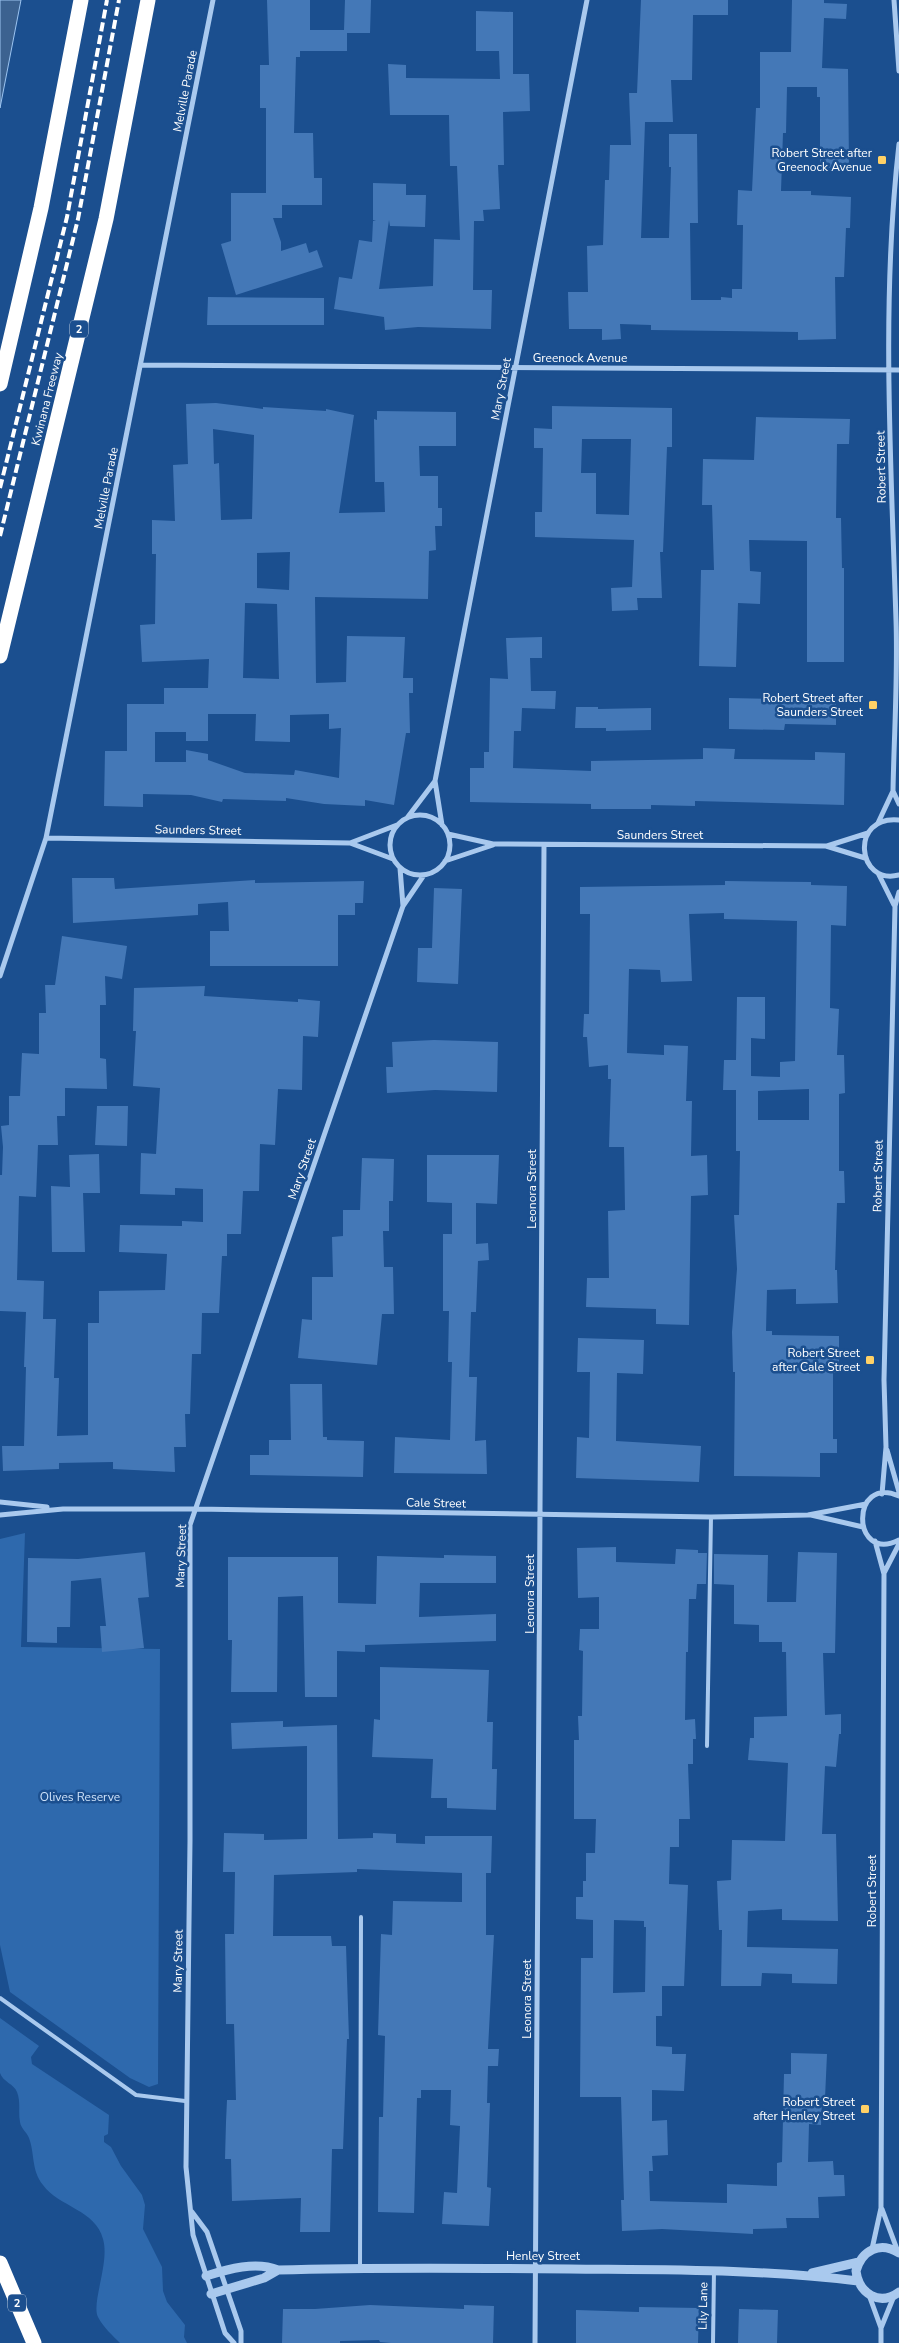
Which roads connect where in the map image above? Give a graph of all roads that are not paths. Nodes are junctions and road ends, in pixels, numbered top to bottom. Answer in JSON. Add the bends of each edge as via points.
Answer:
{"nodes":[{"id":1,"x":81,"y":0,"type":"edge"},
{"id":2,"x":148,"y":0,"type":"edge"},
{"id":3,"x":213,"y":0,"type":"edge"},
{"id":4,"x":587,"y":0,"type":"edge"},
{"id":5,"x":894,"y":0,"type":"edge"},
{"id":6,"x":899,"y":71,"type":"edge"},
{"id":7,"x":899,"y":144,"type":"edge"},
{"id":8,"x":141,"y":365,"type":"junction"},
{"id":9,"x":516,"y":368,"type":"junction"},
{"id":10,"x":889,"y":369,"type":"junction"},
{"id":11,"x":899,"y":370,"type":"edge"},
{"id":12,"x":0,"y":384,"type":"edge"},
{"id":13,"x":0,"y":656,"type":"edge"},
{"id":14,"x":435,"y":781,"type":"junction"},
{"id":15,"x":894,"y":791,"type":"junction"},
{"id":16,"x":899,"y":804,"type":"edge"},
{"id":17,"x":407,"y":818,"type":"junction"},
{"id":18,"x":899,"y":820,"type":"edge"},
{"id":19,"x":878,"y":823,"type":"junction"},
{"id":20,"x":397,"y":825,"type":"junction"},
{"id":21,"x":442,"y":825,"type":"junction"},
{"id":22,"x":868,"y":833,"type":"junction"},
{"id":23,"x":448,"y":834,"type":"junction"},
{"id":24,"x":46,"y":838,"type":"junction"},
{"id":25,"x":350,"y":842,"type":"junction"},
{"id":26,"x":494,"y":844,"type":"junction"},
{"id":27,"x":544,"y":845,"type":"junction"},
{"id":28,"x":826,"y":846,"type":"junction"},
{"id":29,"x":866,"y":858,"type":"junction"},
{"id":30,"x":393,"y":859,"type":"junction"},
{"id":31,"x":445,"y":861,"type":"junction"},
{"id":32,"x":400,"y":868,"type":"junction"},
{"id":33,"x":878,"y":873,"type":"junction"},
{"id":34,"x":424,"y":874,"type":"junction"},
{"id":35,"x":899,"y":875,"type":"edge"},
{"id":36,"x":899,"y":892,"type":"edge"},
{"id":37,"x":402,"y":906,"type":"junction"},
{"id":38,"x":894,"y":906,"type":"junction"},
{"id":39,"x":0,"y":976,"type":"edge"},
{"id":40,"x":886,"y":1447,"type":"junction"},
{"id":41,"x":899,"y":1492,"type":"edge"},
{"id":42,"x":882,"y":1494,"type":"junction"},
{"id":43,"x":899,"y":1496,"type":"edge"},
{"id":44,"x":0,"y":1502,"type":"edge"},
{"id":45,"x":866,"y":1504,"type":"junction"},
{"id":46,"x":63,"y":1509,"type":"junction"},
{"id":47,"x":197,"y":1509,"type":"junction"},
{"id":48,"x":0,"y":1514,"type":"edge"},
{"id":49,"x":541,"y":1514,"type":"junction"},
{"id":50,"x":808,"y":1515,"type":"junction"},
{"id":51,"x":711,"y":1517,"type":"junction"},
{"id":52,"x":863,"y":1527,"type":"junction"},
{"id":53,"x":899,"y":1540,"type":"edge"},
{"id":54,"x":875,"y":1541,"type":"junction"},
{"id":55,"x":899,"y":1544,"type":"edge"},
{"id":56,"x":884,"y":1574,"type":"junction"},
{"id":57,"x":707,"y":1746,"type":"dead end"},
{"id":58,"x":361,"y":1917,"type":"dead end"},
{"id":59,"x":0,"y":1998,"type":"edge"},
{"id":60,"x":185,"y":2101,"type":"junction"},
{"id":61,"x":881,"y":2208,"type":"junction"},
{"id":62,"x":192,"y":2212,"type":"junction"},
{"id":63,"x":872,"y":2249,"type":"junction"},
{"id":64,"x":899,"y":2253,"type":"edge"},
{"id":65,"x":859,"y":2262,"type":"junction"},
{"id":66,"x":0,"y":2263,"type":"edge"},
{"id":67,"x":360,"y":2267,"type":"junction"},
{"id":68,"x":535,"y":2269,"type":"junction"},
{"id":69,"x":278,"y":2270,"type":"junction"},
{"id":70,"x":714,"y":2270,"type":"junction"},
{"id":71,"x":221,"y":2272,"type":"junction"},
{"id":72,"x":807,"y":2274,"type":"junction"},
{"id":73,"x":206,"y":2276,"type":"junction"},
{"id":74,"x":858,"y":2281,"type":"junction"},
{"id":75,"x":228,"y":2289,"type":"junction"},
{"id":76,"x":211,"y":2294,"type":"junction"},
{"id":77,"x":897,"y":2294,"type":"edge"},
{"id":78,"x":869,"y":2295,"type":"junction"},
{"id":79,"x":881,"y":2328,"type":"junction"},
{"id":80,"x":34,"y":2343,"type":"edge"},
{"id":81,"x":234,"y":2343,"type":"edge"},
{"id":82,"x":241,"y":2343,"type":"edge"},
{"id":83,"x":535,"y":2343,"type":"edge"},
{"id":84,"x":713,"y":2343,"type":"edge"},
{"id":85,"x":881,"y":2343,"type":"edge"}],
"edges":[{"from":1,"to":12,"type":"highway","via":[[41,208]]},
{"from":2,"to":13,"type":"highway","name":"Kwinana Freeway","number":"2","via":[[106,219]]},
{"from":3,"to":8,"type":"street","name":"Melville Parade"},
{"from":4,"to":9,"type":"street","name":"Mary Street"},
{"from":5,"to":6,"type":"street"},
{"from":7,"to":10,"type":"street","name":"Robert Street"},
{"from":8,"to":9,"type":"street","name":"Greenock Avenue"},
{"from":8,"to":24,"type":"street","name":"Melville Parade"},
{"from":9,"to":10,"type":"street","name":"Greenock Avenue"},
{"from":9,"to":14,"type":"street","name":"Mary Street"},
{"from":10,"to":11,"type":"street","name":"Greenock Avenue"},
{"from":10,"to":15,"type":"street","name":"Robert Street","via":[[896,622]]},
{"from":14,"to":17,"type":"street","name":"Mary Street"},
{"from":14,"to":21,"type":"street","name":"Mary Street"},
{"from":15,"to":16,"type":"street","name":"Robert Street"},
{"from":15,"to":19,"type":"street","name":"Robert Street"},
{"from":17,"to":20,"type":"street","name":"Mary Street"},
{"from":17,"to":21,"type":"street","via":[[424,816]]},
{"from":18,"to":19,"type":"street","via":[[888,819]]},
{"from":19,"to":22,"type":"street","name":"Saunders Street"},
{"from":20,"to":25,"type":"street","name":"Saunders Street"},
{"from":20,"to":30,"type":"street","via":[[390,842]]},
{"from":21,"to":23,"type":"street","name":"Mary Street"},
{"from":22,"to":28,"type":"street","name":"Saunders Street"},
{"from":22,"to":29,"type":"street","via":[[864,848]]},
{"from":23,"to":26,"type":"street","name":"Saunders Street"},
{"from":23,"to":31,"type":"street","via":[[450,846]]},
{"from":24,"to":25,"type":"street","name":"Saunders Street"},
{"from":24,"to":39,"type":"street","name":"Melville Parade"},
{"from":25,"to":30,"type":"street","name":"Saunders Street"},
{"from":26,"to":27,"type":"street","name":"Saunders Street"},
{"from":26,"to":31,"type":"street","name":"Saunders Street"},
{"from":27,"to":28,"type":"street","name":"Saunders Street"},
{"from":27,"to":49,"type":"street","name":"Leonora Street"},
{"from":28,"to":29,"type":"street","name":"Saunders Street"},
{"from":29,"to":33,"type":"street"},
{"from":30,"to":32,"type":"street"},
{"from":31,"to":34,"type":"street","name":"Mary Street","via":[[434,871]]},
{"from":32,"to":34,"type":"street","via":[[409,873]]},
{"from":32,"to":37,"type":"street","name":"Mary Street"},
{"from":33,"to":35,"type":"street"},
{"from":33,"to":38,"type":"street","name":"Robert Street"},
{"from":34,"to":37,"type":"street","name":"Mary Street"},
{"from":36,"to":38,"type":"street","name":"Robert Street"},
{"from":37,"to":47,"type":"street","name":"Mary Street"},
{"from":38,"to":40,"type":"street","name":"Robert Street","via":[[884,1380]]},
{"from":40,"to":41,"type":"street","name":"Robert Street"},
{"from":40,"to":42,"type":"street","name":"Robert Street"},
{"from":42,"to":43,"type":"street"},
{"from":42,"to":45,"type":"street","via":[[874,1496]]},
{"from":44,"to":46,"type":"street","name":"Cale Street"},
{"from":45,"to":50,"type":"street","name":"Cale Street"},
{"from":45,"to":52,"type":"street","via":[[861,1518]]},
{"from":46,"to":47,"type":"street","name":"Cale Street"},
{"from":46,"to":48,"type":"street","name":"Cale Street"},
{"from":47,"to":49,"type":"street","name":"Cale Street"},
{"from":47,"to":60,"type":"street","name":"Mary Street","via":[[190,1525],[190,1841]]},
{"from":49,"to":51,"type":"street","name":"Cale Street"},
{"from":49,"to":68,"type":"street","name":"Leonora Street"},
{"from":50,"to":51,"type":"street","name":"Cale Street"},
{"from":50,"to":52,"type":"street","name":"Cale Street"},
{"from":51,"to":57,"type":"lane"},
{"from":52,"to":54,"type":"street"},
{"from":53,"to":54,"type":"street","via":[[884,1544]]},
{"from":54,"to":56,"type":"street","name":"Robert Street"},
{"from":55,"to":56,"type":"street","name":"Robert Street"},
{"from":56,"to":61,"type":"street","name":"Robert Street"},
{"from":58,"to":67,"type":"lane"},
{"from":59,"to":60,"type":"lane","via":[[136,2095]]},
{"from":60,"to":62,"type":"street","name":"Mary Street","via":[[186,2167]]},
{"from":61,"to":63,"type":"street","name":"Robert Street"},
{"from":61,"to":64,"type":"street","name":"Robert Street"},
{"from":62,"to":71,"type":"street","name":"Mary Street","via":[[207,2232]]},
{"from":62,"to":73,"type":"street","name":"Mary Street","via":[[193,2235]]},
{"from":63,"to":64,"type":"street","via":[[881,2247]]},
{"from":63,"to":65,"type":"street"},
{"from":65,"to":72,"type":"street","name":"Henley Street"},
{"from":65,"to":74,"type":"street","via":[[856,2271]]},
{"from":66,"to":80,"type":"highway","number":"2"},
{"from":67,"to":68,"type":"street","name":"Henley Street"},
{"from":67,"to":69,"type":"street","name":"Henley Street"},
{"from":68,"to":70,"type":"street","name":"Henley Street"},
{"from":68,"to":83,"type":"street","name":"Leonora Street"},
{"from":69,"to":71,"type":"street","name":"Henley Street","via":[[266,2265]]},
{"from":69,"to":75,"type":"street","name":"Henley Street","via":[[264,2278]]},
{"from":70,"to":72,"type":"street","name":"Henley Street"},
{"from":70,"to":84,"type":"lane","name":"Lily Lane"},
{"from":71,"to":73,"type":"street","name":"Henley Street"},
{"from":71,"to":75,"type":"street","name":"Mary Street"},
{"from":72,"to":74,"type":"street","name":"Henley Street"},
{"from":73,"to":76,"type":"street","name":"Mary Street"},
{"from":74,"to":78,"type":"street"},
{"from":75,"to":76,"type":"street","name":"Henley Street"},
{"from":75,"to":82,"type":"street","name":"Mary Street","via":[[241,2331]]},
{"from":76,"to":81,"type":"street","name":"Mary Street","via":[[225,2333]]},
{"from":77,"to":78,"type":"street","via":[[878,2298]]},
{"from":77,"to":79,"type":"street"},
{"from":78,"to":79,"type":"street"},
{"from":79,"to":85,"type":"street"}]}
